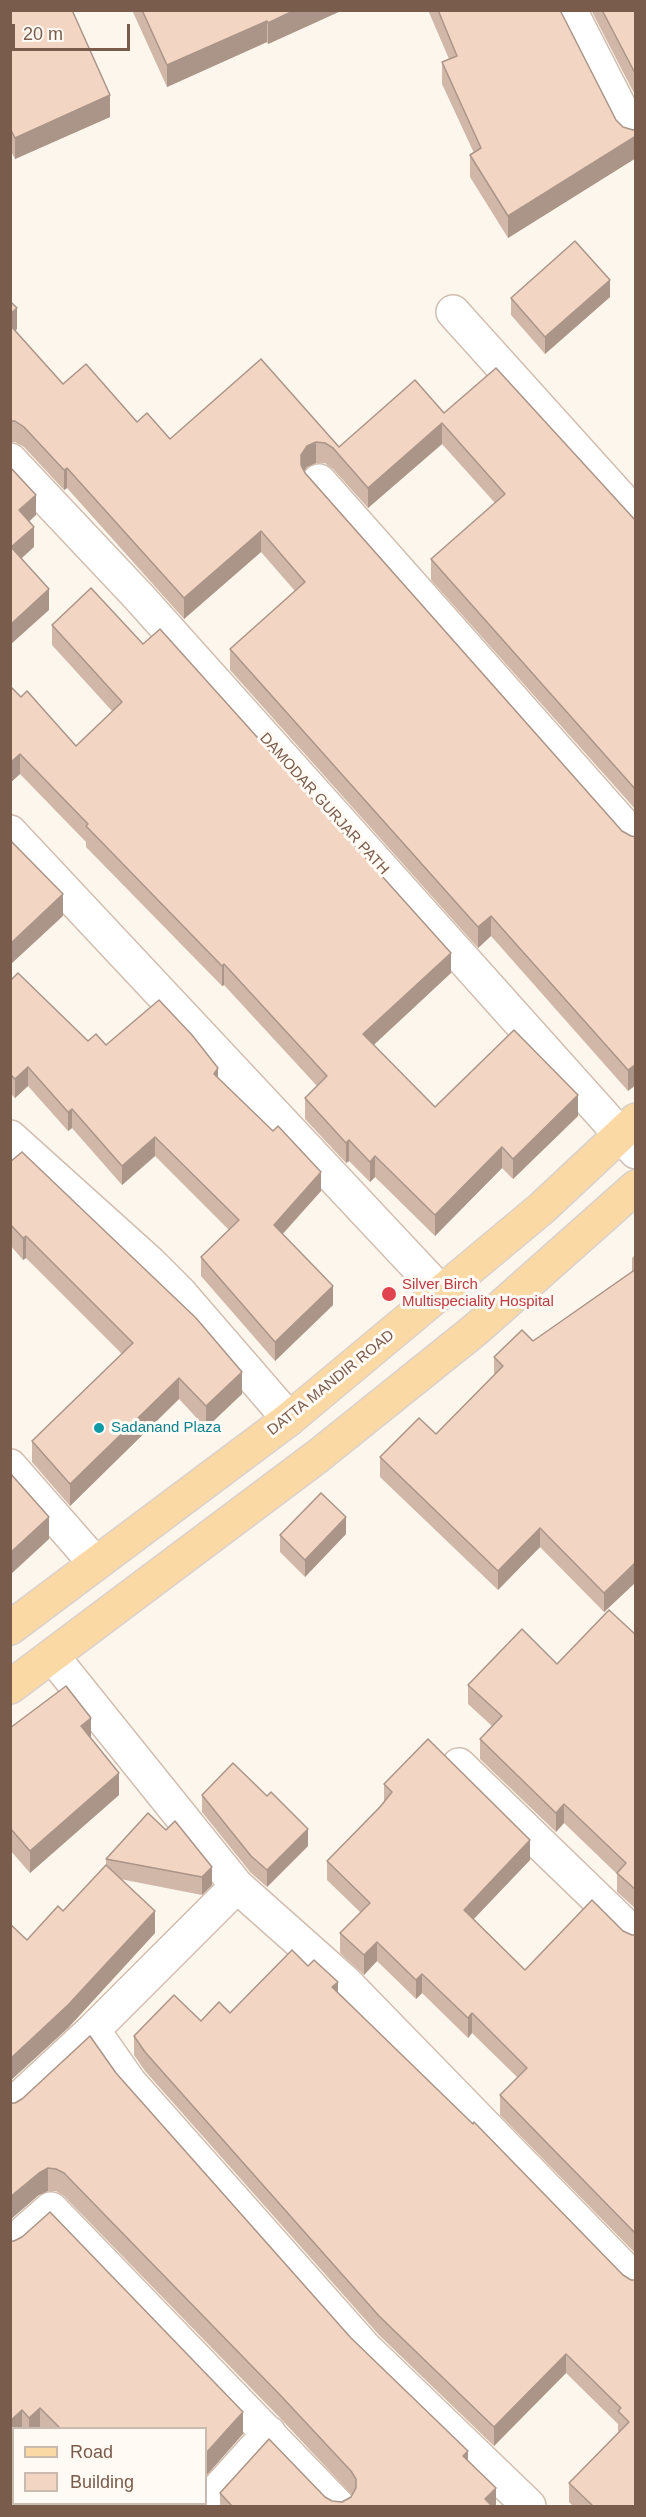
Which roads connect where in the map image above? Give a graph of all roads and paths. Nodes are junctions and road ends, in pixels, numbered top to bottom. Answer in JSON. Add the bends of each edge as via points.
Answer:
{"nodes":[{"id":1,"x":570,"y":10,"type":"edge"},
{"id":2,"x":633,"y":133,"type":"edge"},
{"id":3,"x":453,"y":312,"type":"dead end"},
{"id":4,"x":10,"y":460,"type":"edge"},
{"id":5,"x":319,"y":481,"type":"dead end"},
{"id":6,"x":636,"y":515,"type":"edge"},
{"id":7,"x":10,"y":832,"type":"edge"},
{"id":8,"x":636,"y":839,"type":"edge"},
{"id":9,"x":630,"y":1136,"type":"edge"},
{"id":10,"x":10,"y":1137,"type":"edge"},
{"id":11,"x":636,"y":1187,"type":"edge"},
{"id":12,"x":441,"y":1292,"type":"junction"},
{"id":13,"x":289,"y":1419,"type":"junction"},
{"id":14,"x":10,"y":1466,"type":"edge"},
{"id":15,"x":95,"y":1563,"type":"junction"},
{"id":16,"x":10,"y":1628,"type":"edge"},
{"id":17,"x":53,"y":1657,"type":"junction"},
{"id":18,"x":10,"y":1687,"type":"edge"},
{"id":19,"x":459,"y":1764,"type":"dead end"},
{"id":20,"x":237,"y":1886,"type":"junction"},
{"id":21,"x":636,"y":1936,"type":"edge"},
{"id":22,"x":93,"y":2030,"type":"junction"},
{"id":23,"x":10,"y":2107,"type":"edge"},
{"id":24,"x":10,"y":2245,"type":"edge"},
{"id":25,"x":636,"y":2282,"type":"edge"},
{"id":26,"x":269,"y":2433,"type":"junction"},
{"id":27,"x":207,"y":2502,"type":"edge"},
{"id":28,"x":338,"y":2506,"type":"edge"},
{"id":29,"x":529,"y":2506,"type":"edge"}],
"edges":[{"from":1,"to":2,"type":"street"},
{"from":3,"to":6,"type":"street"},
{"from":4,"to":9,"type":"street","name":"DAMODAR GURJAR PATH"},
{"from":5,"to":8,"type":"street"},
{"from":7,"to":12,"type":"street"},
{"from":9,"to":12,"type":"main road","name":"DATTA MANDIR ROAD"},
{"from":10,"to":13,"type":"street","via":[[172,1286]]},
{"from":11,"to":17,"type":"main road","via":[[475,1330],[346,1434]]},
{"from":12,"to":13,"type":"main road","name":"DATTA MANDIR ROAD"},
{"from":13,"to":15,"type":"main road","name":"DATTA MANDIR ROAD"},
{"from":14,"to":15,"type":"street"},
{"from":15,"to":16,"type":"main road","name":"DATTA MANDIR ROAD"},
{"from":17,"to":18,"type":"main road"},
{"from":17,"to":20,"type":"street"},
{"from":19,"to":21,"type":"street"},
{"from":20,"to":22,"type":"street"},
{"from":20,"to":25,"type":"street","via":[[344,1981]]},
{"from":22,"to":23,"type":"street"},
{"from":22,"to":29,"type":"street","via":[[130,2082],[365,2348]]},
{"from":24,"to":26,"type":"street","via":[[51,2209]]},
{"from":26,"to":27,"type":"street"},
{"from":26,"to":28,"type":"street"}]}
